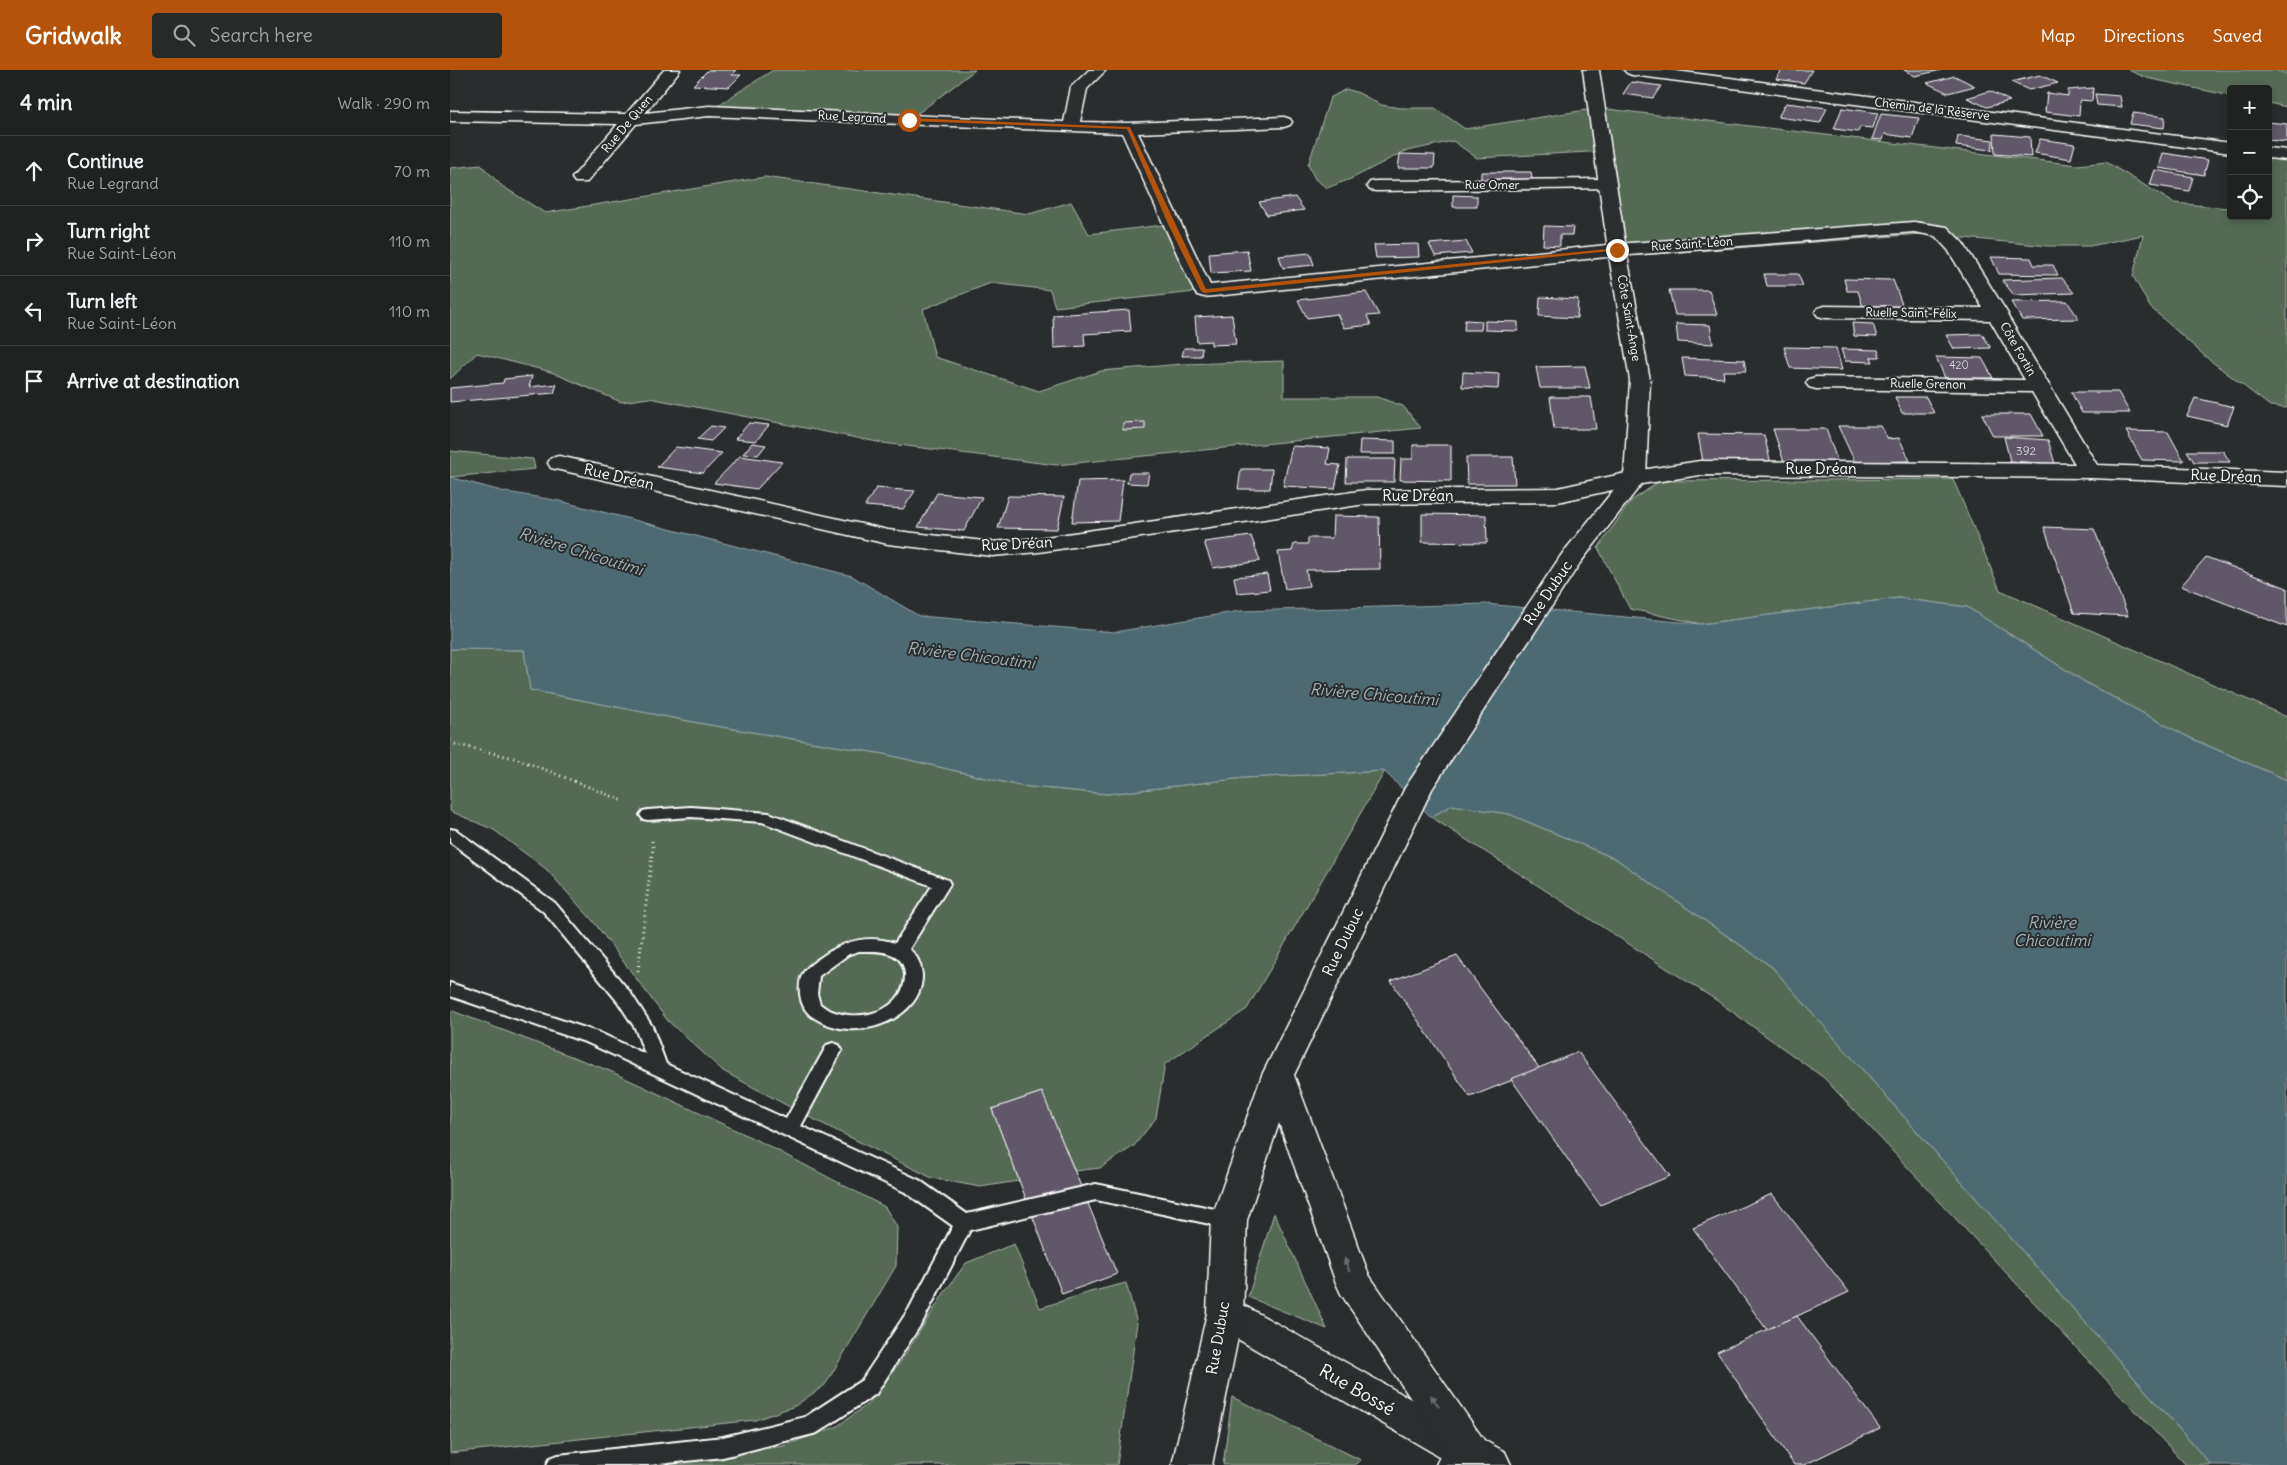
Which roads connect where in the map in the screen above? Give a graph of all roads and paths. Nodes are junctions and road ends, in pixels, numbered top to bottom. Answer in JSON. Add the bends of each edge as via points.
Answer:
{"nodes":[{"id":1,"x":672,"y":70,"type":"edge"},
{"id":2,"x":1098,"y":70,"type":"edge"},
{"id":3,"x":1591,"y":70,"type":"edge"},
{"id":4,"x":1632,"y":70,"type":"edge"},
{"id":5,"x":2276,"y":70,"type":"edge"},
{"id":6,"x":2287,"y":74,"type":"edge"},
{"id":7,"x":450,"y":116,"type":"edge"},
{"id":8,"x":632,"y":120,"type":"junction"},
{"id":9,"x":1284,"y":122,"type":"dead end"},
{"id":10,"x":1070,"y":127,"type":"junction"},
{"id":11,"x":1128,"y":128,"type":"junction"},
{"id":12,"x":2227,"y":147,"type":"edge"},
{"id":13,"x":2272,"y":153,"type":"edge"},
{"id":14,"x":2287,"y":155,"type":"edge"},
{"id":15,"x":581,"y":178,"type":"dead end"},
{"id":16,"x":1608,"y":184,"type":"junction"},
{"id":17,"x":1376,"y":186,"type":"dead end"},
{"id":18,"x":1941,"y":231,"type":"joint"},
{"id":19,"x":1617,"y":250,"type":"junction"},
{"id":20,"x":1825,"y":312,"type":"dead end"},
{"id":21,"x":1998,"y":314,"type":"junction"},
{"id":22,"x":1816,"y":383,"type":"dead end"},
{"id":23,"x":2039,"y":386,"type":"junction"},
{"id":24,"x":559,"y":463,"type":"dead end"},
{"id":25,"x":2090,"y":471,"type":"junction"},
{"id":26,"x":1635,"y":478,"type":"junction"},
{"id":27,"x":2287,"y":479,"type":"edge"},
{"id":28,"x":450,"y":743,"type":"edge"},
{"id":29,"x":648,"y":815,"type":"junction"},
{"id":30,"x":450,"y":834,"type":"edge"},
{"id":31,"x":899,"y":950,"type":"junction"},
{"id":32,"x":450,"y":989,"type":"edge"},
{"id":33,"x":633,"y":1011,"type":"junction"},
{"id":34,"x":833,"y":1050,"type":"dead end"},
{"id":35,"x":659,"y":1068,"type":"junction"},
{"id":36,"x":1278,"y":1075,"type":"junction"},
{"id":37,"x":791,"y":1128,"type":"junction"},
{"id":38,"x":1229,"y":1220,"type":"junction"},
{"id":39,"x":964,"y":1223,"type":"junction"},
{"id":40,"x":1225,"y":1313,"type":"junction"},
{"id":41,"x":1473,"y":1462,"type":"edge"},
{"id":42,"x":558,"y":1465,"type":"edge"},
{"id":43,"x":1192,"y":1465,"type":"edge"}],
"edges":[{"from":1,"to":8,"type":"street","name":"Rue De Quen"},
{"from":2,"to":10,"type":"street","via":[[1078,87]]},
{"from":3,"to":16,"type":"street","name":"Côte Saint-Ange"},
{"from":4,"to":12,"type":"street","name":"Chemin de la Réserve"},
{"from":5,"to":6,"type":"path"},
{"from":7,"to":8,"type":"street","name":"Rue Legrand"},
{"from":8,"to":10,"type":"street","name":"Rue Legrand","via":[[709,111]]},
{"from":8,"to":15,"type":"street","name":"Rue De Quen"},
{"from":9,"to":11,"type":"street","name":"Rue Legrand"},
{"from":10,"to":11,"type":"street","name":"Rue Legrand"},
{"from":11,"to":19,"type":"street","name":"Rue Saint-Léon","via":[[1204,291]]},
{"from":13,"to":14,"type":"street"},
{"from":16,"to":17,"type":"street","name":"Rue Omer"},
{"from":16,"to":19,"type":"street","name":"Côte Saint-Ange"},
{"from":18,"to":19,"type":"street","name":"Rue Saint-Léon","via":[[1914,227]]},
{"from":18,"to":21,"type":"street","name":"Côte Fortin","via":[[1956,247]]},
{"from":19,"to":26,"type":"street","name":"Côte Saint-Ange","via":[[1640,380]]},
{"from":20,"to":21,"type":"street","name":"Ruelle Saint-Félix"},
{"from":21,"to":23,"type":"street","name":"Côte Fortin"},
{"from":22,"to":23,"type":"street","name":"Ruelle Grenon"},
{"from":23,"to":25,"type":"street","name":"Côte Fortin"},
{"from":24,"to":26,"type":"street","name":"Rue Dréan","via":[[888,537],[992,549],[1039,545],[1366,496],[1558,495]]},
{"from":25,"to":26,"type":"street","name":"Rue Dréan","via":[[1700,468]]},
{"from":25,"to":27,"type":"street","name":"Rue Dréan"},
{"from":26,"to":36,"type":"street","name":"Rue Dubuc","via":[[1570,559],[1419,788]]},
{"from":28,"to":29,"type":"path","via":[[518,760],[635,805]]},
{"from":29,"to":31,"type":"lane","via":[[691,812],[764,817],[942,884]]},
{"from":29,"to":33,"type":"path","via":[[653,847]]},
{"from":30,"to":33,"type":"lane","via":[[549,907]]},
{"from":31,"to":31,"type":"lane","via":[[859,944],[826,960],[810,972],[808,991],[812,1007],[827,1018],[848,1024],[872,1021],[894,1011],[910,995],[916,978],[912,962]]},
{"from":32,"to":35,"type":"lane","via":[[594,1038]]},
{"from":33,"to":35,"type":"lane"},
{"from":34,"to":37,"type":"lane"},
{"from":35,"to":37,"type":"lane"},
{"from":36,"to":38,"type":"street","name":"Rue Dubuc"},
{"from":41,"to":36,"type":"street","one_way":true,"via":[[1354,1283]]},
{"from":37,"to":39,"type":"lane","via":[[912,1186]]},
{"from":38,"to":39,"type":"lane","via":[[1096,1192]]},
{"from":38,"to":40,"type":"street","name":"Rue Dubuc"},
{"from":39,"to":42,"type":"lane","via":[[916,1314],[869,1387],[810,1426],[722,1447]]},
{"from":40,"to":41,"type":"street","name":"Rue Bossé"},
{"from":40,"to":43,"type":"street","name":"Rue Dubuc"}]}
